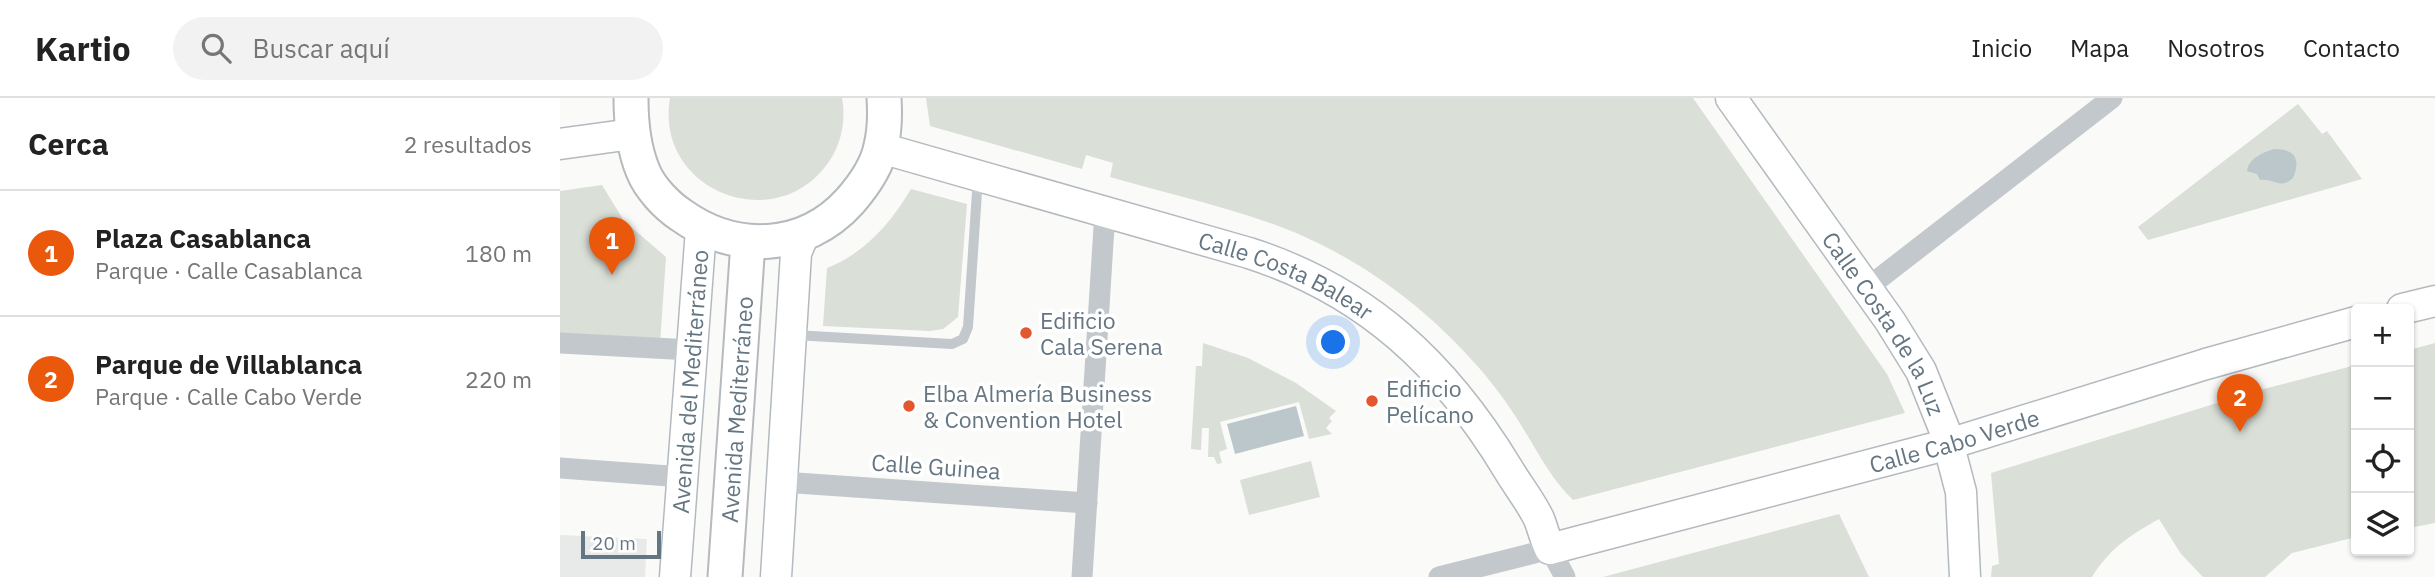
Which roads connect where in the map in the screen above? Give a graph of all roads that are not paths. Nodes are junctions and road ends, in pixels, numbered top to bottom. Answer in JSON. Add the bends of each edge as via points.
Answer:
{"nodes":[{"id":1,"x":631,"y":98,"type":"edge"},
{"id":2,"x":884,"y":98,"type":"edge"},
{"id":3,"x":1731,"y":98,"type":"edge"},
{"id":4,"x":2112,"y":98,"type":"edge"},
{"id":5,"x":632,"y":134,"type":"junction"},
{"id":6,"x":560,"y":144,"type":"edge"},
{"id":7,"x":881,"y":148,"type":"junction"},
{"id":8,"x":979,"y":174,"type":"junction"},
{"id":9,"x":1105,"y":211,"type":"junction"},
{"id":10,"x":701,"y":229,"type":"junction"},
{"id":11,"x":804,"y":234,"type":"junction"},
{"id":12,"x":748,"y":242,"type":"junction"},
{"id":13,"x":1867,"y":288,"type":"junction"},
{"id":14,"x":2435,"y":301,"type":"edge"},
{"id":15,"x":2414,"y":306,"type":"edge"},
{"id":16,"x":2351,"y":323,"type":"edge"},
{"id":17,"x":790,"y":335,"type":"junction"},
{"id":18,"x":560,"y":343,"type":"edge"},
{"id":19,"x":691,"y":350,"type":"junction"},
{"id":20,"x":1949,"y":444,"type":"junction"},
{"id":21,"x":560,"y":468,"type":"edge"},
{"id":22,"x":683,"y":477,"type":"junction"},
{"id":23,"x":782,"y":482,"type":"junction"},
{"id":24,"x":1087,"y":503,"type":"junction"},
{"id":25,"x":1550,"y":549,"type":"junction"},
{"id":26,"x":675,"y":577,"type":"edge"},
{"id":27,"x":725,"y":577,"type":"edge"},
{"id":28,"x":776,"y":577,"type":"edge"},
{"id":29,"x":1082,"y":577,"type":"edge"},
{"id":30,"x":1439,"y":577,"type":"edge"},
{"id":31,"x":1565,"y":577,"type":"edge"},
{"id":32,"x":1965,"y":577,"type":"edge"}],
"edges":[{"from":1,"to":5,"type":"main road"},
{"from":2,"to":7,"type":"main road"},
{"from":3,"to":13,"type":"street","name":"Calle Costa de la Luz"},
{"from":4,"to":13,"type":"street"},
{"from":5,"to":6,"type":"street"},
{"from":5,"to":10,"type":"main road","via":[[644,173],[668,205]]},
{"from":7,"to":8,"type":"street","name":"Calle Costa Balear"},
{"from":7,"to":11,"type":"main road","via":[[864,184],[838,214]]},
{"from":8,"to":9,"type":"street","name":"Calle Costa Balear"},
{"from":8,"to":17,"type":"lane","via":[[968,327],[963,339],[951,344]]},
{"from":9,"to":24,"type":"street"},
{"from":9,"to":25,"type":"street","name":"Calle Costa Balear","via":[[1276,262],[1337,292],[1381,321],[1431,364],[1476,418],[1535,513]]},
{"from":10,"to":12,"type":"main road"},
{"from":10,"to":19,"type":"street","name":"Avenida del Mediterráneo"},
{"from":11,"to":12,"type":"main road"},
{"from":11,"to":17,"type":"street","via":[[796,253]]},
{"from":12,"to":27,"type":"main road","name":"Avenida Mediterráneo"},
{"from":13,"to":20,"type":"street","name":"Calle Costa de la Luz","via":[[1921,371]]},
{"from":14,"to":15,"type":"street"},
{"from":16,"to":20,"type":"street","name":"Calle Cabo Verde"},
{"from":17,"to":23,"type":"street"},
{"from":18,"to":19,"type":"street"},
{"from":19,"to":22,"type":"street","name":"Avenida del Mediterráneo"},
{"from":20,"to":25,"type":"street","name":"Calle Cabo Verde"},
{"from":20,"to":32,"type":"street","name":"Calle Costa de la Luz","via":[[1962,502]]},
{"from":21,"to":22,"type":"street"},
{"from":22,"to":26,"type":"street","name":"Avenida del Mediterráneo"},
{"from":23,"to":24,"type":"street","name":"Calle Guinea"},
{"from":23,"to":28,"type":"street"},
{"from":24,"to":29,"type":"street"},
{"from":25,"to":30,"type":"street"},
{"from":25,"to":31,"type":"street","name":"Calle Costa Balear"}]}
